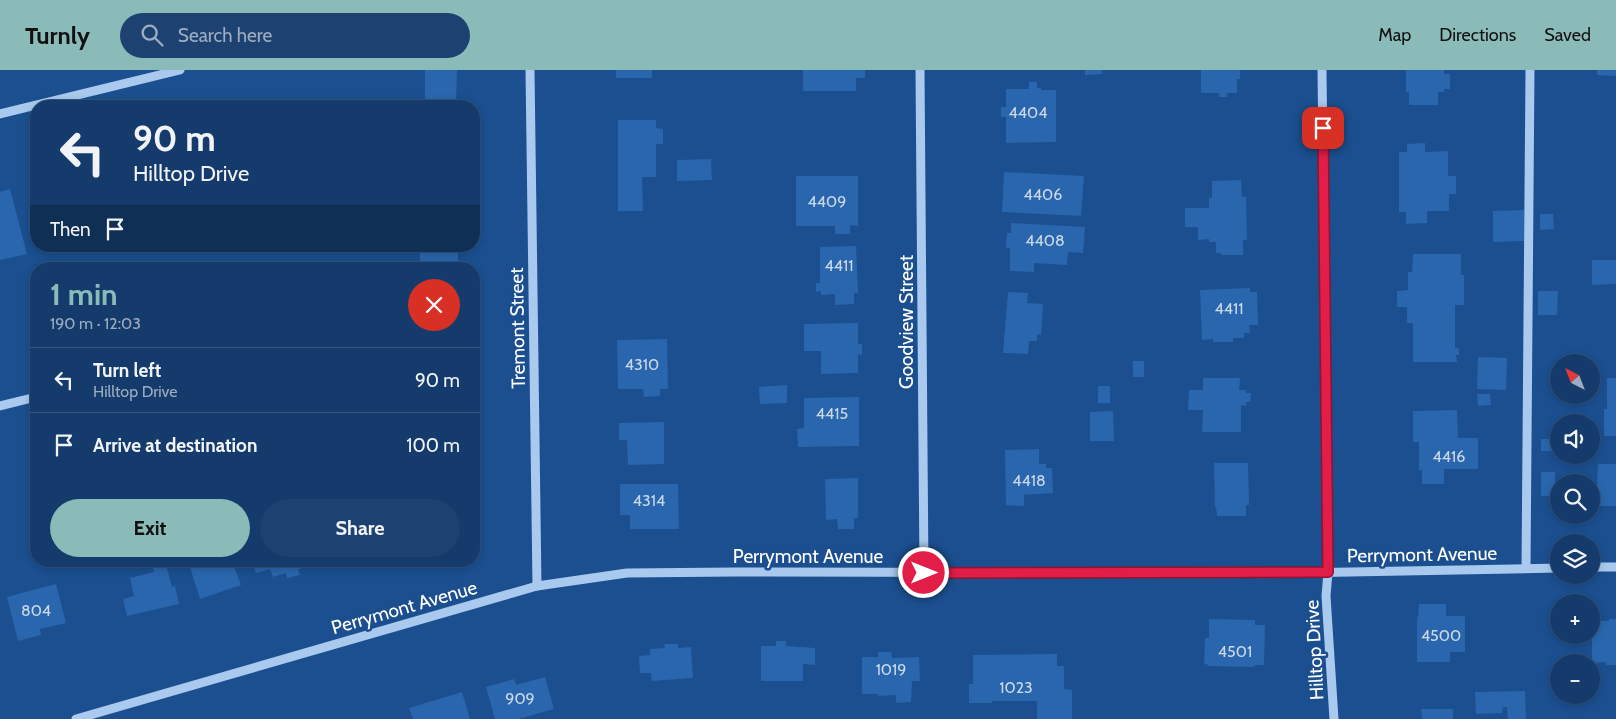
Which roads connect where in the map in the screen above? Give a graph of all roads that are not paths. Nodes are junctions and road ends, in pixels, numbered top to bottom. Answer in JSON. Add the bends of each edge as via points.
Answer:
{"nodes":[{"id":1,"x":180,"y":70,"type":"edge"},
{"id":2,"x":530,"y":70,"type":"edge"},
{"id":3,"x":920,"y":70,"type":"edge"},
{"id":4,"x":1322,"y":70,"type":"edge"},
{"id":5,"x":1530,"y":70,"type":"edge"},
{"id":6,"x":57,"y":100,"type":"edge"},
{"id":7,"x":30,"y":107,"type":"edge"},
{"id":8,"x":0,"y":114,"type":"edge"},
{"id":9,"x":30,"y":398,"type":"edge"},
{"id":10,"x":0,"y":406,"type":"edge"},
{"id":11,"x":1600,"y":567,"type":"edge"},
{"id":12,"x":1616,"y":567,"type":"edge"},
{"id":13,"x":1526,"y":568,"type":"junction"},
{"id":14,"x":1550,"y":568,"type":"edge"},
{"id":15,"x":1328,"y":572,"type":"junction"},
{"id":16,"x":924,"y":573,"type":"junction"},
{"id":17,"x":537,"y":586,"type":"junction"},
{"id":18,"x":76,"y":719,"type":"edge"},
{"id":19,"x":1334,"y":719,"type":"edge"}],
"edges":[{"from":1,"to":6,"type":"street"},
{"from":2,"to":17,"type":"street","name":"Tremont Street"},
{"from":3,"to":16,"type":"street","name":"Goodview Street"},
{"from":4,"to":15,"type":"street","name":"Hilltop Drive"},
{"from":5,"to":13,"type":"street"},
{"from":7,"to":8,"type":"street"},
{"from":9,"to":10,"type":"street"},
{"from":11,"to":12,"type":"street"},
{"from":13,"to":14,"type":"street","name":"Perrymont Avenue"},
{"from":13,"to":15,"type":"street","name":"Perrymont Avenue"},
{"from":15,"to":16,"type":"street","name":"Perrymont Avenue"},
{"from":15,"to":19,"type":"street","name":"Hilltop Drive","via":[[1326,596]]},
{"from":16,"to":17,"type":"street","name":"Perrymont Avenue","via":[[627,573]]},
{"from":17,"to":18,"type":"street","name":"Perrymont Avenue"}]}
